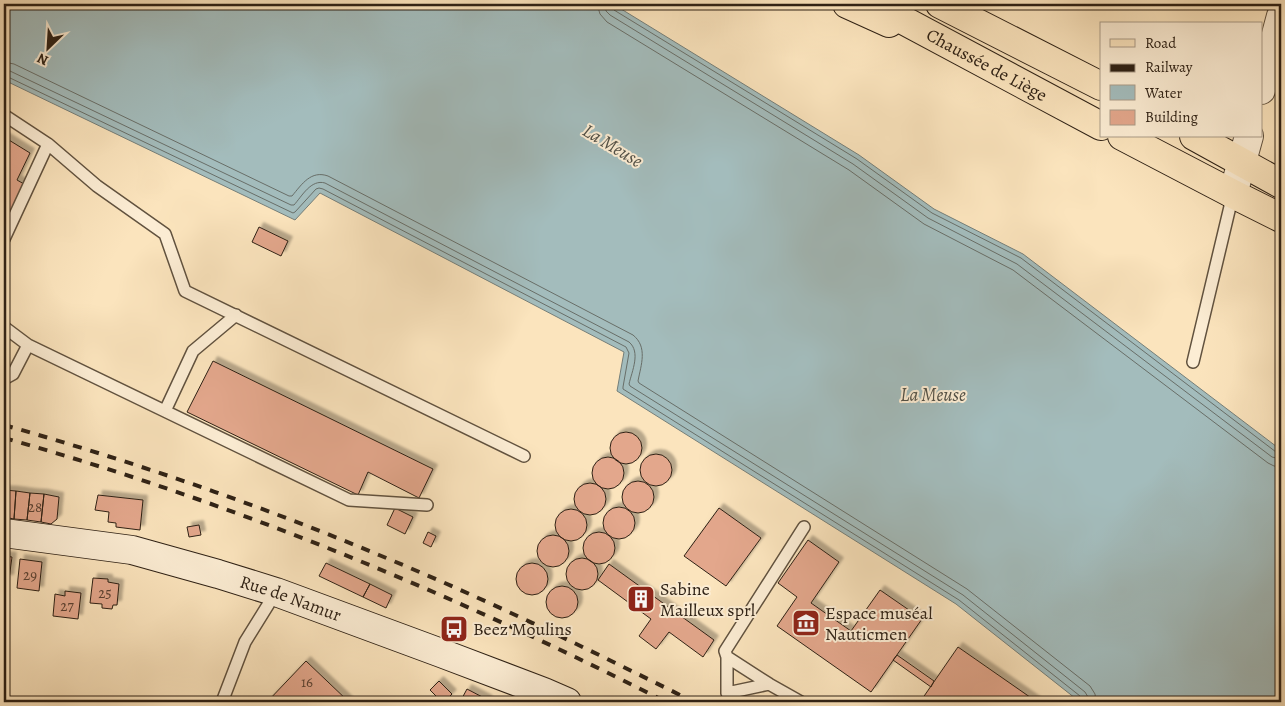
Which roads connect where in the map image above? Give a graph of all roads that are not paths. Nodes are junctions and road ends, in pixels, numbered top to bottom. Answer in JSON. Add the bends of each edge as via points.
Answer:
{"nodes":[{"id":1,"x":847,"y":4,"type":"edge"},
{"id":2,"x":873,"y":4,"type":"edge"},
{"id":3,"x":940,"y":4,"type":"edge"},
{"id":4,"x":1281,"y":16,"type":"edge"},
{"id":5,"x":1100,"y":85,"type":"edge"},
{"id":6,"x":1262,"y":86,"type":"edge"},
{"id":7,"x":1040,"y":93,"type":"junction"},
{"id":8,"x":4,"y":115,"type":"edge"},
{"id":9,"x":1100,"y":125,"type":"edge"},
{"id":10,"x":1126,"y":138,"type":"edge"},
{"id":11,"x":1198,"y":138,"type":"edge"},
{"id":12,"x":1248,"y":138,"type":"edge"},
{"id":13,"x":48,"y":144,"type":"junction"},
{"id":14,"x":1242,"y":162,"type":"junction"},
{"id":15,"x":1281,"y":184,"type":"edge"},
{"id":16,"x":1233,"y":194,"type":"junction"},
{"id":17,"x":1281,"y":218,"type":"edge"},
{"id":18,"x":4,"y":239,"type":"edge"},
{"id":19,"x":236,"y":315,"type":"junction"},
{"id":20,"x":4,"y":327,"type":"edge"},
{"id":21,"x":28,"y":346,"type":"junction"},
{"id":22,"x":1192,"y":362,"type":"dead end"},
{"id":23,"x":4,"y":379,"type":"edge"},
{"id":24,"x":165,"y":411,"type":"junction"},
{"id":25,"x":524,"y":456,"type":"dead end"},
{"id":26,"x":427,"y":505,"type":"dead end"},
{"id":27,"x":804,"y":527,"type":"dead end"},
{"id":28,"x":4,"y":533,"type":"edge"},
{"id":29,"x":276,"y":592,"type":"junction"},
{"id":30,"x":727,"y":657,"type":"junction"},
{"id":31,"x":769,"y":684,"type":"junction"},
{"id":32,"x":222,"y":702,"type":"edge"},
{"id":33,"x":568,"y":702,"type":"edge"},
{"id":34,"x":801,"y":702,"type":"edge"}],
"edges":[{"from":1,"to":7,"type":"main road"},
{"from":2,"to":7,"type":"main road","name":"Chaussée de Liège"},
{"from":3,"to":5,"type":"main road","name":"Chaussée de Liège"},
{"from":4,"to":6,"type":"main road"},
{"from":7,"to":9,"type":"main road","name":"Chaussée de Liège"},
{"from":8,"to":13,"type":"lane"},
{"from":10,"to":16,"type":"main road"},
{"from":11,"to":14,"type":"main road"},
{"from":12,"to":14,"type":"main road"},
{"from":13,"to":18,"type":"lane"},
{"from":13,"to":19,"type":"lane","via":[[97,186],[165,234],[185,290]]},
{"from":14,"to":15,"type":"main road"},
{"from":14,"to":16,"type":"main road"},
{"from":16,"to":17,"type":"main road"},
{"from":16,"to":22,"type":"lane"},
{"from":19,"to":24,"type":"lane","via":[[193,352]]},
{"from":19,"to":25,"type":"lane"},
{"from":20,"to":21,"type":"lane"},
{"from":21,"to":23,"type":"lane","via":[[14,374]]},
{"from":21,"to":24,"type":"lane"},
{"from":24,"to":26,"type":"lane","via":[[349,500]]},
{"from":27,"to":30,"type":"lane","via":[[725,651]]},
{"from":28,"to":29,"type":"main road","name":"Rue de Namur","via":[[132,550]]},
{"from":29,"to":32,"type":"lane","via":[[245,642]]},
{"from":29,"to":33,"type":"main road","name":"Rue de Namur"},
{"from":30,"to":31,"type":"lane"},
{"from":30,"to":31,"type":"lane","via":[[727,693]]},
{"from":31,"to":34,"type":"lane"}]}
